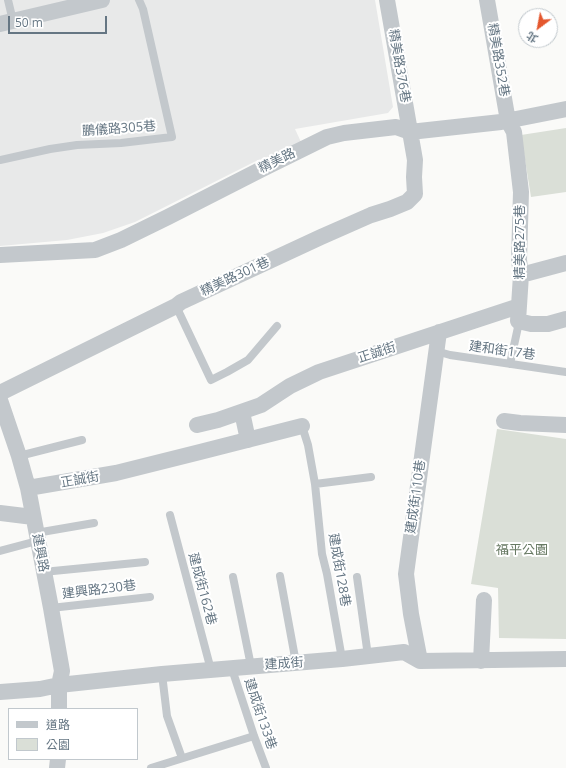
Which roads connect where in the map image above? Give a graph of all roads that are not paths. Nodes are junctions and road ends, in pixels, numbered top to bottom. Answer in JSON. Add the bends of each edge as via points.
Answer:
{"nodes":[{"id":1,"x":8,"y":0,"type":"edge"},
{"id":2,"x":102,"y":0,"type":"edge"},
{"id":3,"x":139,"y":0,"type":"edge"},
{"id":4,"x":387,"y":0,"type":"edge"},
{"id":5,"x":487,"y":0,"type":"edge"},
{"id":6,"x":6,"y":22,"type":"edge"},
{"id":7,"x":566,"y":109,"type":"edge"},
{"id":8,"x":508,"y":121,"type":"junction"},
{"id":9,"x":410,"y":132,"type":"junction"},
{"id":10,"x":0,"y":160,"type":"edge"},
{"id":11,"x":0,"y":255,"type":"edge"},
{"id":12,"x":566,"y":263,"type":"edge"},
{"id":13,"x":521,"y":275,"type":"junction"},
{"id":14,"x":176,"y":306,"type":"junction"},
{"id":15,"x":518,"y":314,"type":"junction"},
{"id":16,"x":566,"y":319,"type":"edge"},
{"id":17,"x":277,"y":326,"type":"dead end"},
{"id":18,"x":438,"y":332,"type":"junction"},
{"id":19,"x":436,"y":351,"type":"junction"},
{"id":20,"x":510,"y":364,"type":"junction"},
{"id":21,"x":566,"y":372,"type":"edge"},
{"id":22,"x":1,"y":402,"type":"edge"},
{"id":23,"x":242,"y":412,"type":"junction"},
{"id":24,"x":504,"y":420,"type":"dead end"},
{"id":25,"x":197,"y":425,"type":"dead end"},
{"id":26,"x":302,"y":426,"type":"joint"},
{"id":27,"x":566,"y":426,"type":"edge"},
{"id":28,"x":82,"y":440,"type":"dead end"},
{"id":29,"x":248,"y":440,"type":"junction"},
{"id":30,"x":19,"y":456,"type":"junction"},
{"id":31,"x":371,"y":477,"type":"dead end"},
{"id":32,"x":315,"y":484,"type":"junction"},
{"id":33,"x":28,"y":488,"type":"junction"},
{"id":34,"x":0,"y":513,"type":"edge"},
{"id":35,"x":170,"y":515,"type":"dead end"},
{"id":36,"x":33,"y":517,"type":"junction"},
{"id":37,"x":94,"y":523,"type":"dead end"},
{"id":38,"x":37,"y":537,"type":"junction"},
{"id":39,"x":0,"y":551,"type":"edge"},
{"id":40,"x":145,"y":562,"type":"dead end"},
{"id":41,"x":43,"y":572,"type":"junction"},
{"id":42,"x":280,"y":576,"type":"dead end"},
{"id":43,"x":233,"y":577,"type":"dead end"},
{"id":44,"x":356,"y":577,"type":"dead end"},
{"id":45,"x":150,"y":597,"type":"dead end"},
{"id":46,"x":484,"y":600,"type":"dead end"},
{"id":47,"x":51,"y":608,"type":"junction"},
{"id":48,"x":368,"y":656,"type":"junction"},
{"id":49,"x":342,"y":659,"type":"junction"},
{"id":50,"x":566,"y":660,"type":"edge"},
{"id":51,"x":420,"y":661,"type":"junction"},
{"id":52,"x":481,"y":661,"type":"junction"},
{"id":53,"x":296,"y":663,"type":"junction"},
{"id":54,"x":251,"y":666,"type":"junction"},
{"id":55,"x":232,"y":669,"type":"junction"},
{"id":56,"x":211,"y":670,"type":"junction"},
{"id":57,"x":162,"y":674,"type":"junction"},
{"id":58,"x":59,"y":685,"type":"junction"},
{"id":59,"x":0,"y":692,"type":"edge"},
{"id":60,"x":59,"y":708,"type":"edge"},
{"id":61,"x":254,"y":736,"type":"junction"},
{"id":62,"x":182,"y":758,"type":"junction"},
{"id":63,"x":151,"y":768,"type":"edge"},
{"id":64,"x":266,"y":768,"type":"edge"}],
"edges":[{"from":1,"to":6,"type":"lane"},
{"from":2,"to":6,"type":"street"},
{"from":3,"to":10,"type":"lane","name":"鵬儀路305巷","via":[[172,137],[121,143],[77,144]]},
{"from":4,"to":9,"type":"street","name":"精美路376巷"},
{"from":5,"to":8,"type":"street","name":"精美路352巷"},
{"from":7,"to":8,"type":"street","name":"精美路"},
{"from":8,"to":9,"type":"street","name":"精美路"},
{"from":8,"to":13,"type":"street","name":"精美路275巷","via":[[514,132],[520,192]]},
{"from":9,"to":11,"type":"street","name":"精美路","via":[[396,127],[344,133],[327,138],[121,240],[95,250]]},
{"from":9,"to":14,"type":"street","name":"精美路301巷","via":[[415,160],[415,194],[406,202],[314,240]]},
{"from":12,"to":13,"type":"street"},
{"from":13,"to":15,"type":"street","name":"精美路275巷"},
{"from":14,"to":17,"type":"lane","via":[[211,380],[248,360]]},
{"from":14,"to":22,"type":"street","name":"精美路301巷"},
{"from":15,"to":16,"type":"street","via":[[531,324],[548,324]]},
{"from":15,"to":18,"type":"street","name":"正誠街","via":[[473,322]]},
{"from":15,"to":20,"type":"lane","name":"精美路275巷","via":[[518,327]]},
{"from":18,"to":19,"type":"street","name":"建成街110巷"},
{"from":18,"to":23,"type":"street","name":"正誠街","via":[[319,372],[290,386],[261,405]]},
{"from":19,"to":20,"type":"lane","name":"建和街17巷"},
{"from":19,"to":51,"type":"street","name":"建成街110巷","via":[[406,574]]},
{"from":20,"to":21,"type":"lane","name":"建和街17巷"},
{"from":22,"to":30,"type":"street","name":"建興路"},
{"from":23,"to":25,"type":"street","name":"正誠街"},
{"from":23,"to":29,"type":"street"},
{"from":24,"to":27,"type":"street"},
{"from":26,"to":29,"type":"street","name":"正誠街"},
{"from":26,"to":32,"type":"lane","name":"建成街128巷"},
{"from":28,"to":30,"type":"lane"},
{"from":29,"to":33,"type":"street","name":"正誠街","via":[[116,473]]},
{"from":30,"to":33,"type":"street","name":"建興路"},
{"from":31,"to":32,"type":"lane"},
{"from":32,"to":49,"type":"lane","name":"建成街128巷","via":[[322,554]]},
{"from":33,"to":36,"type":"street","name":"建興路"},
{"from":34,"to":36,"type":"street"},
{"from":35,"to":56,"type":"lane","name":"建成街162巷"},
{"from":36,"to":38,"type":"street","name":"建興路"},
{"from":37,"to":38,"type":"lane"},
{"from":38,"to":39,"type":"lane"},
{"from":38,"to":41,"type":"street","name":"建興路"},
{"from":40,"to":41,"type":"lane"},
{"from":41,"to":47,"type":"street","name":"建興路"},
{"from":42,"to":53,"type":"lane"},
{"from":43,"to":54,"type":"lane"},
{"from":44,"to":48,"type":"lane"},
{"from":45,"to":47,"type":"lane","name":"建興路230巷"},
{"from":46,"to":52,"type":"street"},
{"from":47,"to":58,"type":"street","name":"建興路","via":[[62,671]]},
{"from":48,"to":49,"type":"street","name":"建成街"},
{"from":48,"to":51,"type":"street","name":"建成街","via":[[404,652]]},
{"from":49,"to":53,"type":"street","name":"建成街"},
{"from":50,"to":52,"type":"street","name":"建成街"},
{"from":51,"to":52,"type":"street","name":"建成街"},
{"from":53,"to":54,"type":"street","name":"建成街"},
{"from":54,"to":55,"type":"street","name":"建成街"},
{"from":55,"to":56,"type":"street","name":"建成街"},
{"from":55,"to":61,"type":"lane","name":"建成街133巷"},
{"from":56,"to":57,"type":"street","name":"建成街"},
{"from":57,"to":58,"type":"street","name":"建成街"},
{"from":57,"to":62,"type":"lane","via":[[167,716]]},
{"from":58,"to":59,"type":"street","name":"建成街"},
{"from":58,"to":60,"type":"street","name":"建興路"},
{"from":61,"to":62,"type":"lane"},
{"from":61,"to":64,"type":"lane","name":"建成街133巷"},
{"from":62,"to":63,"type":"lane"}]}
